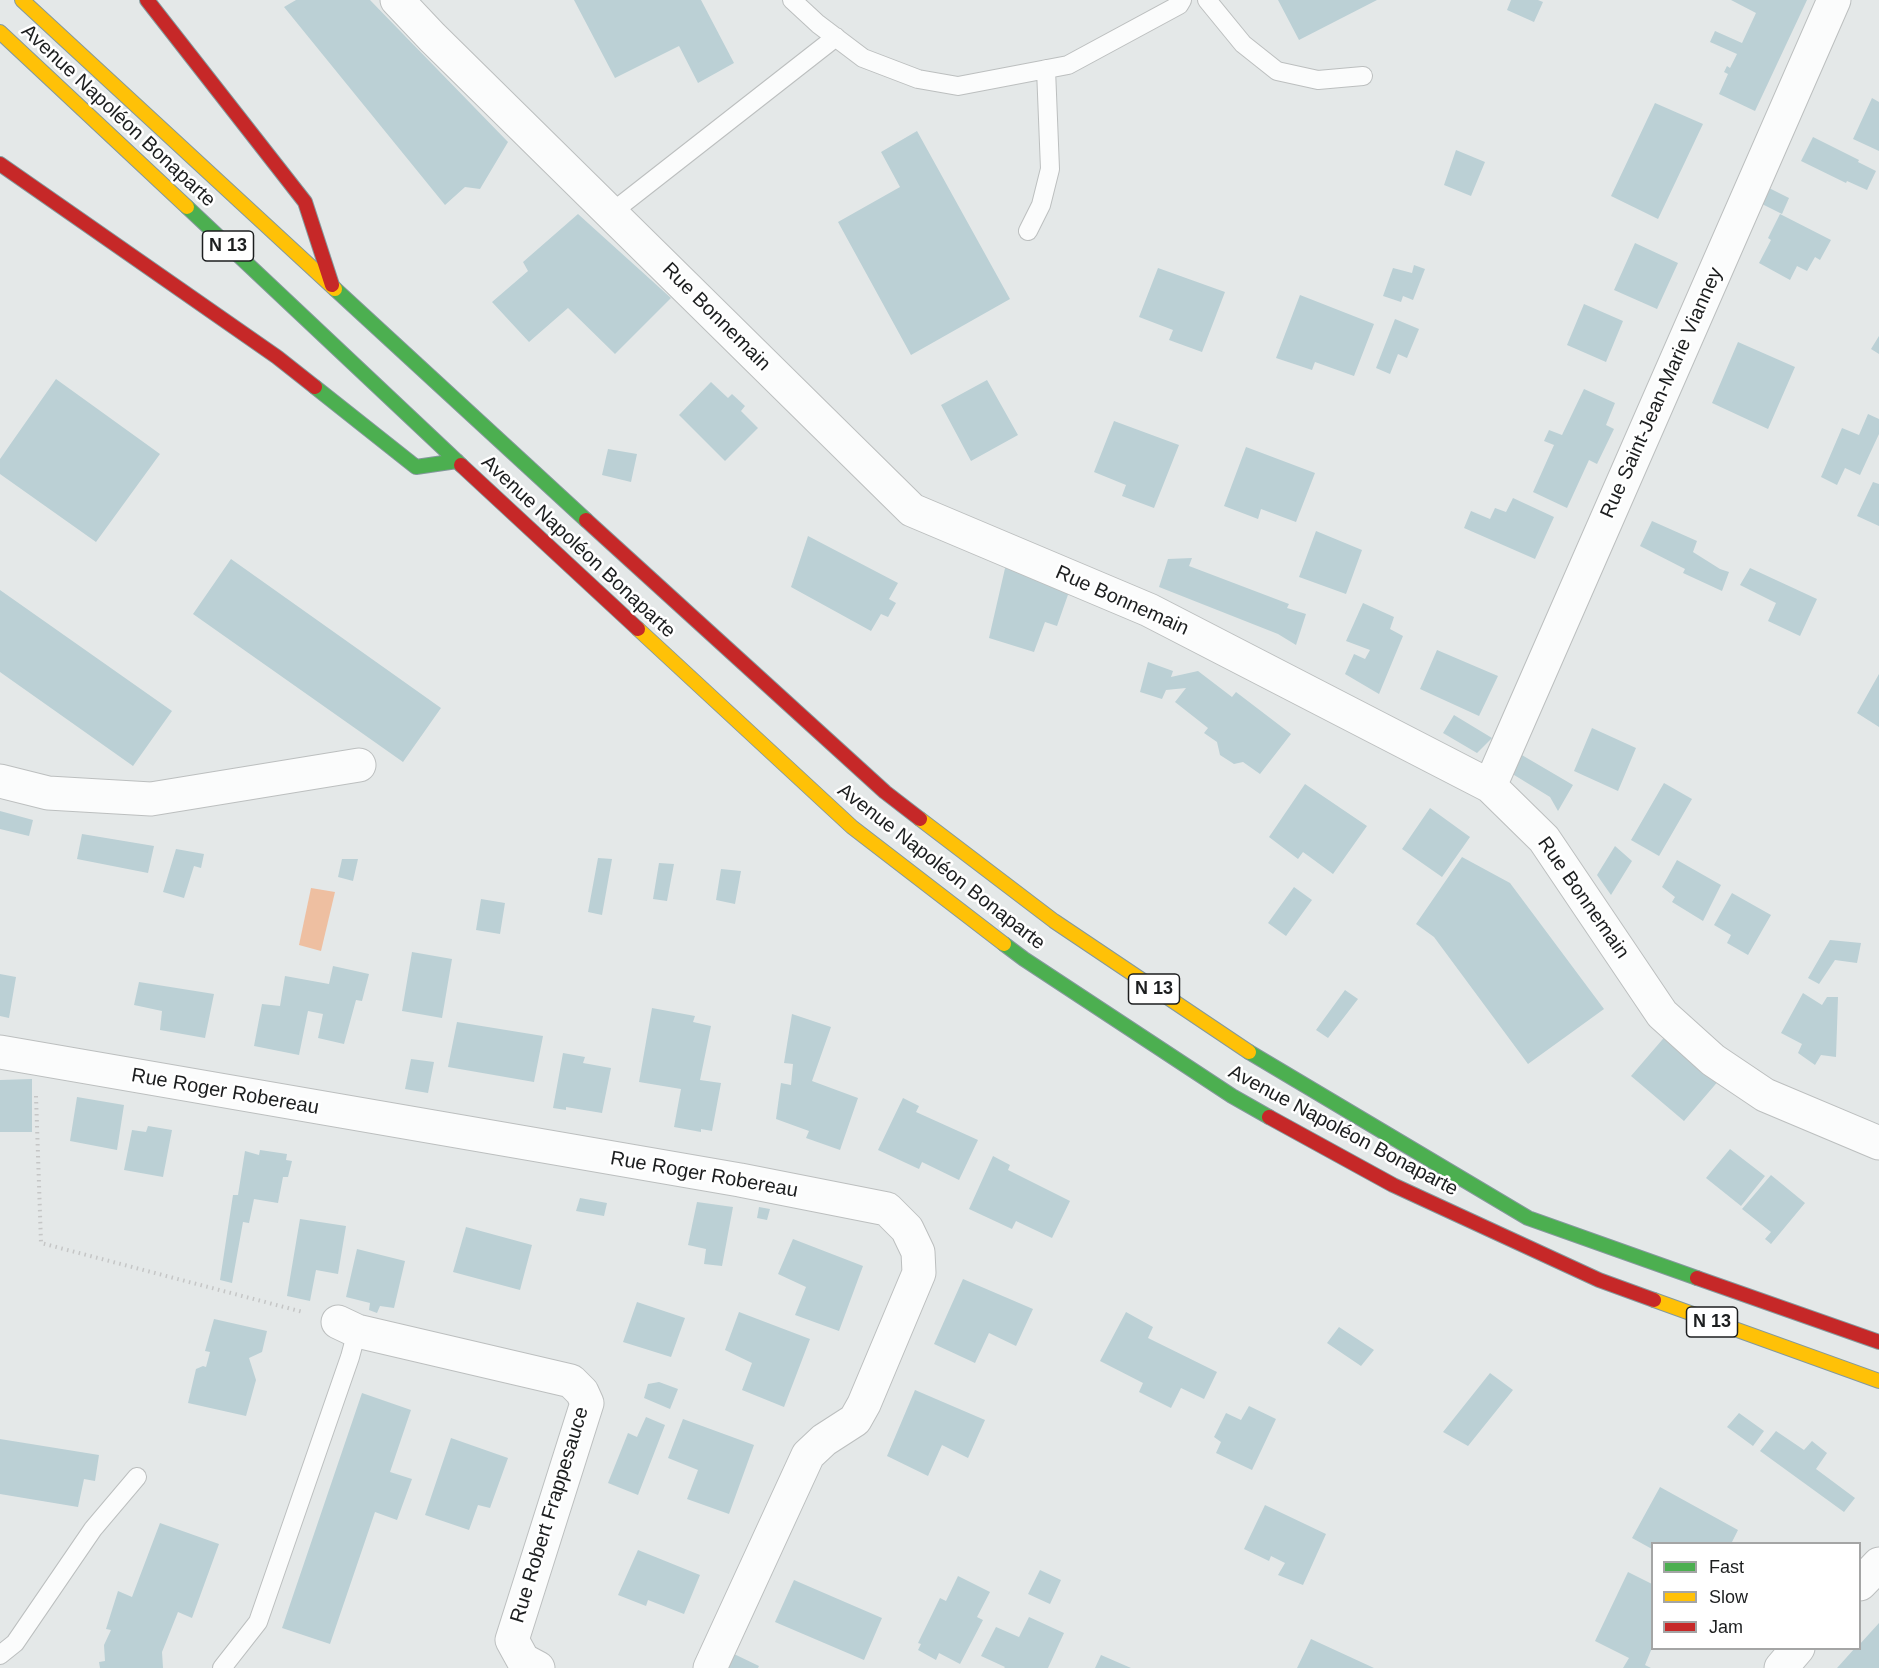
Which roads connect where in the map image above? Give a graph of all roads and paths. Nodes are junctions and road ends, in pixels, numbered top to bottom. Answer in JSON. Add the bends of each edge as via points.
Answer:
{"nodes":[{"id":1,"x":22,"y":0,"type":"edge"},
{"id":2,"x":147,"y":0,"type":"edge"},
{"id":3,"x":398,"y":0,"type":"edge"},
{"id":4,"x":792,"y":0,"type":"edge"},
{"id":5,"x":1182,"y":0,"type":"edge"},
{"id":6,"x":1207,"y":0,"type":"edge"},
{"id":7,"x":1833,"y":0,"type":"edge"},
{"id":8,"x":0,"y":32,"type":"edge"},
{"id":9,"x":836,"y":37,"type":"junction"},
{"id":10,"x":1046,"y":69,"type":"junction"},
{"id":11,"x":1363,"y":76,"type":"dead end"},
{"id":12,"x":0,"y":164,"type":"edge"},
{"id":13,"x":611,"y":213,"type":"junction"},
{"id":14,"x":1028,"y":231,"type":"dead end"},
{"id":15,"x":333,"y":286,"type":"junction"},
{"id":16,"x":457,"y":461,"type":"junction"},
{"id":17,"x":359,"y":765,"type":"dead end"},
{"id":18,"x":0,"y":781,"type":"edge"},
{"id":19,"x":1490,"y":786,"type":"junction"},
{"id":20,"x":0,"y":1052,"type":"edge"},
{"id":21,"x":35,"y":1060,"type":"junction"},
{"id":22,"x":1879,"y":1143,"type":"edge"},
{"id":23,"x":347,"y":1326,"type":"junction"},
{"id":24,"x":1879,"y":1342,"type":"edge"},
{"id":25,"x":1879,"y":1381,"type":"edge"},
{"id":26,"x":138,"y":1477,"type":"dead end"},
{"id":27,"x":1879,"y":1564,"type":"edge"},
{"id":28,"x":1861,"y":1583,"type":"edge"},
{"id":29,"x":1796,"y":1650,"type":"edge"},
{"id":30,"x":0,"y":1655,"type":"edge"},
{"id":31,"x":222,"y":1668,"type":"edge"},
{"id":32,"x":538,"y":1668,"type":"edge"},
{"id":33,"x":710,"y":1668,"type":"edge"},
{"id":34,"x":1781,"y":1668,"type":"edge"}],
"edges":[{"from":1,"to":15,"type":"main road","name":"Avenue Napoléon Bonaparte","number":"N 13"},
{"from":2,"to":15,"type":"main road","via":[[305,202]]},
{"from":3,"to":13,"type":"street","name":"Rue Bonnemain"},
{"from":4,"to":9,"type":"lane"},
{"from":5,"to":10,"type":"lane","via":[[1068,65]]},
{"from":6,"to":11,"type":"lane","via":[[1244,44],[1277,71],[1318,80]]},
{"from":7,"to":19,"type":"street","name":"Rue Saint-Jean-Marie Vianney"},
{"from":8,"to":16,"type":"main road","name":"Avenue Napoléon Bonaparte","number":"N 13"},
{"from":9,"to":10,"type":"lane","via":[[863,58],[918,79],[958,86]]},
{"from":9,"to":13,"type":"lane"},
{"from":10,"to":14,"type":"lane","via":[[1050,169],[1041,205]]},
{"from":12,"to":16,"type":"main road","via":[[277,357],[416,467]]},
{"from":13,"to":19,"type":"street","name":"Rue Bonnemain","via":[[912,510],[1149,610]]},
{"from":15,"to":24,"type":"main road","name":"Avenue Napoléon Bonaparte","number":"N 13","via":[[885,792],[1054,921],[1229,1040],[1528,1218]]},
{"from":16,"to":25,"type":"main road","name":"Avenue Napoléon Bonaparte","number":"N 13","via":[[852,827],[1044,972],[1232,1096],[1393,1185],[1599,1280]]},
{"from":17,"to":18,"type":"street","via":[[151,799],[48,793]]},
{"from":19,"to":22,"type":"street","name":"Rue Bonnemain","via":[[1544,838],[1662,1014],[1713,1060],[1765,1095]]},
{"from":20,"to":21,"type":"street","name":"Rue Roger Robereau"},
{"from":21,"to":23,"type":"path","via":[[41,1243]]},
{"from":21,"to":33,"type":"street","name":"Rue Roger Robereau","via":[[728,1178],[887,1209],[906,1229],[918,1252],[919,1273],[855,1420],[808,1455]]},
{"from":23,"to":31,"type":"lane","via":[[350,1357],[258,1622]]},
{"from":23,"to":32,"type":"street","name":"Rue Robert Frappesauce","via":[[571,1381],[582,1392],[587,1403],[512,1640],[523,1660]]},
{"from":26,"to":30,"type":"lane","via":[[93,1529],[15,1643]]},
{"from":27,"to":28,"type":"street"},
{"from":29,"to":34,"type":"street"}]}
